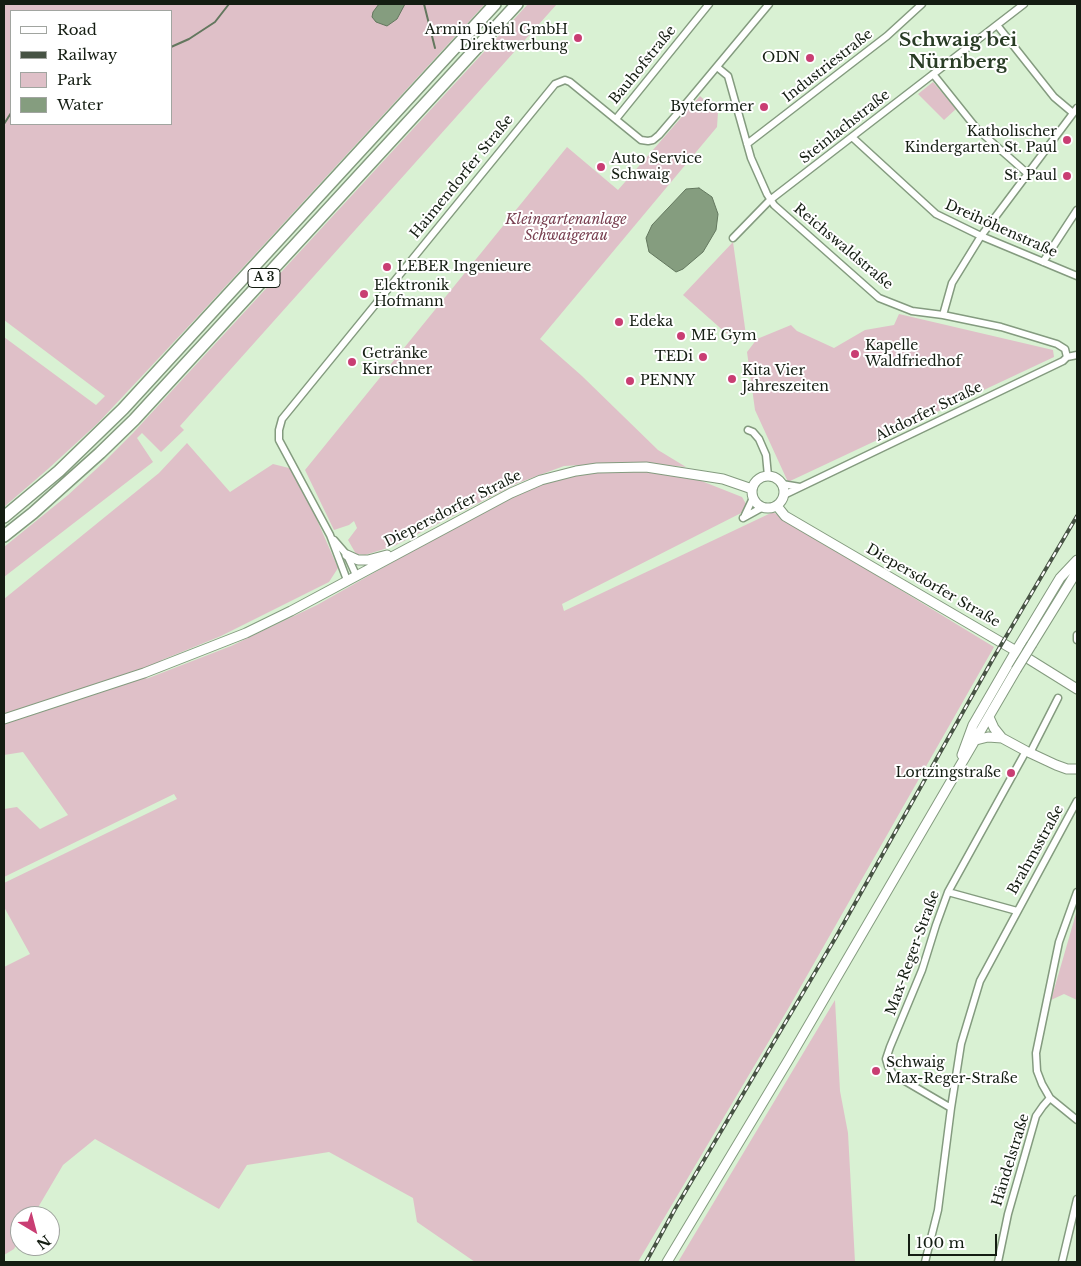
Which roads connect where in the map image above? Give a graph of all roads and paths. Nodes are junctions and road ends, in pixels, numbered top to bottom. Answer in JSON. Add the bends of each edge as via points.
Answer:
{"nodes":[{"id":1,"x":495,"y":4,"type":"edge"},
{"id":2,"x":517,"y":4,"type":"edge"},
{"id":3,"x":709,"y":4,"type":"edge"},
{"id":4,"x":769,"y":4,"type":"edge"},
{"id":5,"x":922,"y":4,"type":"edge"},
{"id":6,"x":1024,"y":4,"type":"edge"},
{"id":7,"x":997,"y":25,"type":"junction"},
{"id":8,"x":717,"y":67,"type":"junction"},
{"id":9,"x":933,"y":74,"type":"junction"},
{"id":10,"x":1075,"y":110,"type":"edge"},
{"id":11,"x":616,"y":119,"type":"junction"},
{"id":12,"x":852,"y":137,"type":"junction"},
{"id":13,"x":747,"y":144,"type":"junction"},
{"id":14,"x":1028,"y":174,"type":"junction"},
{"id":15,"x":770,"y":200,"type":"junction"},
{"id":16,"x":1077,"y":210,"type":"edge"},
{"id":17,"x":981,"y":236,"type":"junction"},
{"id":18,"x":733,"y":238,"type":"dead end"},
{"id":19,"x":1043,"y":262,"type":"junction"},
{"id":20,"x":1077,"y":276,"type":"edge"},
{"id":21,"x":943,"y":315,"type":"junction"},
{"id":22,"x":1077,"y":355,"type":"edge"},
{"id":23,"x":1067,"y":357,"type":"junction"},
{"id":24,"x":748,"y":430,"type":"dead end"},
{"id":25,"x":768,"y":476,"type":"junction"},
{"id":26,"x":782,"y":484,"type":"junction"},
{"id":27,"x":801,"y":487,"type":"junction"},
{"id":28,"x":753,"y":493,"type":"junction"},
{"id":29,"x":784,"y":495,"type":"junction"},
{"id":30,"x":777,"y":506,"type":"junction"},
{"id":31,"x":763,"y":508,"type":"junction"},
{"id":32,"x":4,"y":517,"type":"edge"},
{"id":33,"x":330,"y":535,"type":"junction"},
{"id":34,"x":4,"y":536,"type":"edge"},
{"id":35,"x":399,"y":552,"type":"junction"},
{"id":36,"x":347,"y":556,"type":"junction"},
{"id":37,"x":1077,"y":560,"type":"edge"},
{"id":38,"x":1077,"y":571,"type":"edge"},
{"id":39,"x":351,"y":578,"type":"junction"},
{"id":40,"x":1016,"y":651,"type":"junction"},
{"id":41,"x":1077,"y":689,"type":"edge"},
{"id":42,"x":1058,"y":698,"type":"dead end"},
{"id":43,"x":989,"y":717,"type":"junction"},
{"id":44,"x":4,"y":719,"type":"edge"},
{"id":45,"x":1002,"y":738,"type":"junction"},
{"id":46,"x":976,"y":740,"type":"junction"},
{"id":47,"x":1028,"y":752,"type":"junction"},
{"id":48,"x":1077,"y":769,"type":"edge"},
{"id":49,"x":955,"y":774,"type":"junction"},
{"id":50,"x":1077,"y":801,"type":"edge"},
{"id":51,"x":948,"y":892,"type":"junction"},
{"id":52,"x":1077,"y":892,"type":"edge"},
{"id":53,"x":1017,"y":911,"type":"junction"},
{"id":54,"x":1050,"y":1098,"type":"junction"},
{"id":55,"x":951,"y":1108,"type":"junction"},
{"id":56,"x":1077,"y":1120,"type":"edge"},
{"id":57,"x":1077,"y":1199,"type":"edge"},
{"id":58,"x":667,"y":1262,"type":"edge"},
{"id":59,"x":925,"y":1262,"type":"edge"},
{"id":60,"x":998,"y":1262,"type":"edge"},
{"id":61,"x":1062,"y":1262,"type":"edge"}],
"edges":[{"from":1,"to":32,"type":"highway","number":"A 3","via":[[124,408],[59,471]]},
{"from":2,"to":34,"type":"highway","number":"A 3","via":[[134,420]]},
{"from":3,"to":11,"type":"street","name":"Bauhofstraße"},
{"from":4,"to":8,"type":"street","name":"Haimendorfer Straße"},
{"from":5,"to":13,"type":"street","name":"Industriestraße","via":[[887,36]]},
{"from":6,"to":7,"type":"street","name":"Steinlachstraße"},
{"from":7,"to":9,"type":"street","name":"Steinlachstraße"},
{"from":7,"to":10,"type":"street","via":[[1054,97]]},
{"from":8,"to":11,"type":"street","name":"Haimendorfer Straße","via":[[653,140],[641,140]]},
{"from":8,"to":13,"type":"street","name":"Reichswaldstraße","via":[[728,76]]},
{"from":9,"to":12,"type":"street","name":"Steinlachstraße"},
{"from":9,"to":14,"type":"street","via":[[977,129]]},
{"from":10,"to":14,"type":"street"},
{"from":11,"to":33,"type":"street","name":"Haimendorfer Straße","via":[[570,82],[565,80],[555,84],[282,419],[279,440]]},
{"from":12,"to":15,"type":"street","name":"Steinlachstraße"},
{"from":12,"to":17,"type":"street","name":"Dreihöhenstraße","via":[[936,214]]},
{"from":13,"to":15,"type":"street","name":"Reichswaldstraße"},
{"from":14,"to":17,"type":"street"},
{"from":15,"to":18,"type":"street","name":"Steinlachstraße"},
{"from":15,"to":21,"type":"street","name":"Reichswaldstraße","via":[[879,298],[912,311]]},
{"from":16,"to":19,"type":"street"},
{"from":17,"to":19,"type":"street","name":"Dreihöhenstraße"},
{"from":17,"to":21,"type":"street","via":[[952,283]]},
{"from":19,"to":20,"type":"street","name":"Dreihöhenstraße"},
{"from":21,"to":23,"type":"street","name":"Reichswaldstraße","via":[[1001,327],[1058,344]]},
{"from":22,"to":23,"type":"street"},
{"from":23,"to":27,"type":"street","name":"Altdorfer Straße","via":[[1063,362]]},
{"from":24,"to":25,"type":"street","via":[[759,439],[766,455]]},
{"from":25,"to":26,"type":"street"},
{"from":25,"to":28,"type":"street","via":[[758,480]]},
{"from":26,"to":27,"type":"street"},
{"from":26,"to":29,"type":"street"},
{"from":27,"to":29,"type":"street","name":"Altdorfer Straße"},
{"from":28,"to":31,"type":"street","via":[[755,502]]},
{"from":28,"to":31,"type":"street","via":[[743,518]]},
{"from":28,"to":35,"type":"street","name":"Diepersdorfer Straße","via":[[723,479],[646,467],[618,466],[576,471],[511,493]]},
{"from":29,"to":30,"type":"street"},
{"from":30,"to":31,"type":"street"},
{"from":30,"to":40,"type":"street","name":"Diepersdorfer Straße","via":[[785,516]]},
{"from":33,"to":36,"type":"street","name":"Haimendorfer Straße"},
{"from":33,"to":39,"type":"street","name":"Haimendorfer Straße"},
{"from":35,"to":36,"type":"street","via":[[368,560]]},
{"from":35,"to":39,"type":"street","name":"Diepersdorfer Straße"},
{"from":36,"to":39,"type":"street","name":"Haimendorfer Straße"},
{"from":37,"to":40,"type":"street","via":[[1060,578]]},
{"from":38,"to":43,"type":"street","bridge":true},
{"from":39,"to":44,"type":"street","name":"Diepersdorfer Straße","via":[[291,611],[215,646]]},
{"from":40,"to":41,"type":"street","name":"Diepersdorfer Straße"},
{"from":40,"to":49,"type":"street","via":[[973,725]]},
{"from":42,"to":47,"type":"street"},
{"from":43,"to":45,"type":"street"},
{"from":43,"to":46,"type":"street"},
{"from":45,"to":46,"type":"street"},
{"from":45,"to":47,"type":"street"},
{"from":46,"to":49,"type":"street"},
{"from":47,"to":48,"type":"street","via":[[1067,769]]},
{"from":47,"to":51,"type":"street","name":"Max-Reger-Straße"},
{"from":49,"to":58,"type":"street"},
{"from":50,"to":53,"type":"street","name":"Brahmsstraße"},
{"from":51,"to":53,"type":"street","name":"Brahmsstraße"},
{"from":51,"to":55,"type":"street","name":"Max-Reger-Straße","via":[[922,970],[886,1059],[893,1074]]},
{"from":52,"to":54,"type":"street","via":[[1059,942],[1036,1053],[1037,1071]]},
{"from":53,"to":55,"type":"street","name":"Brahmsstraße","via":[[980,981],[961,1044]]},
{"from":54,"to":56,"type":"street"},
{"from":54,"to":60,"type":"street","name":"Händelstraße","via":[[1036,1116]]},
{"from":55,"to":59,"type":"street","via":[[938,1210]]},
{"from":57,"to":61,"type":"street"}]}
